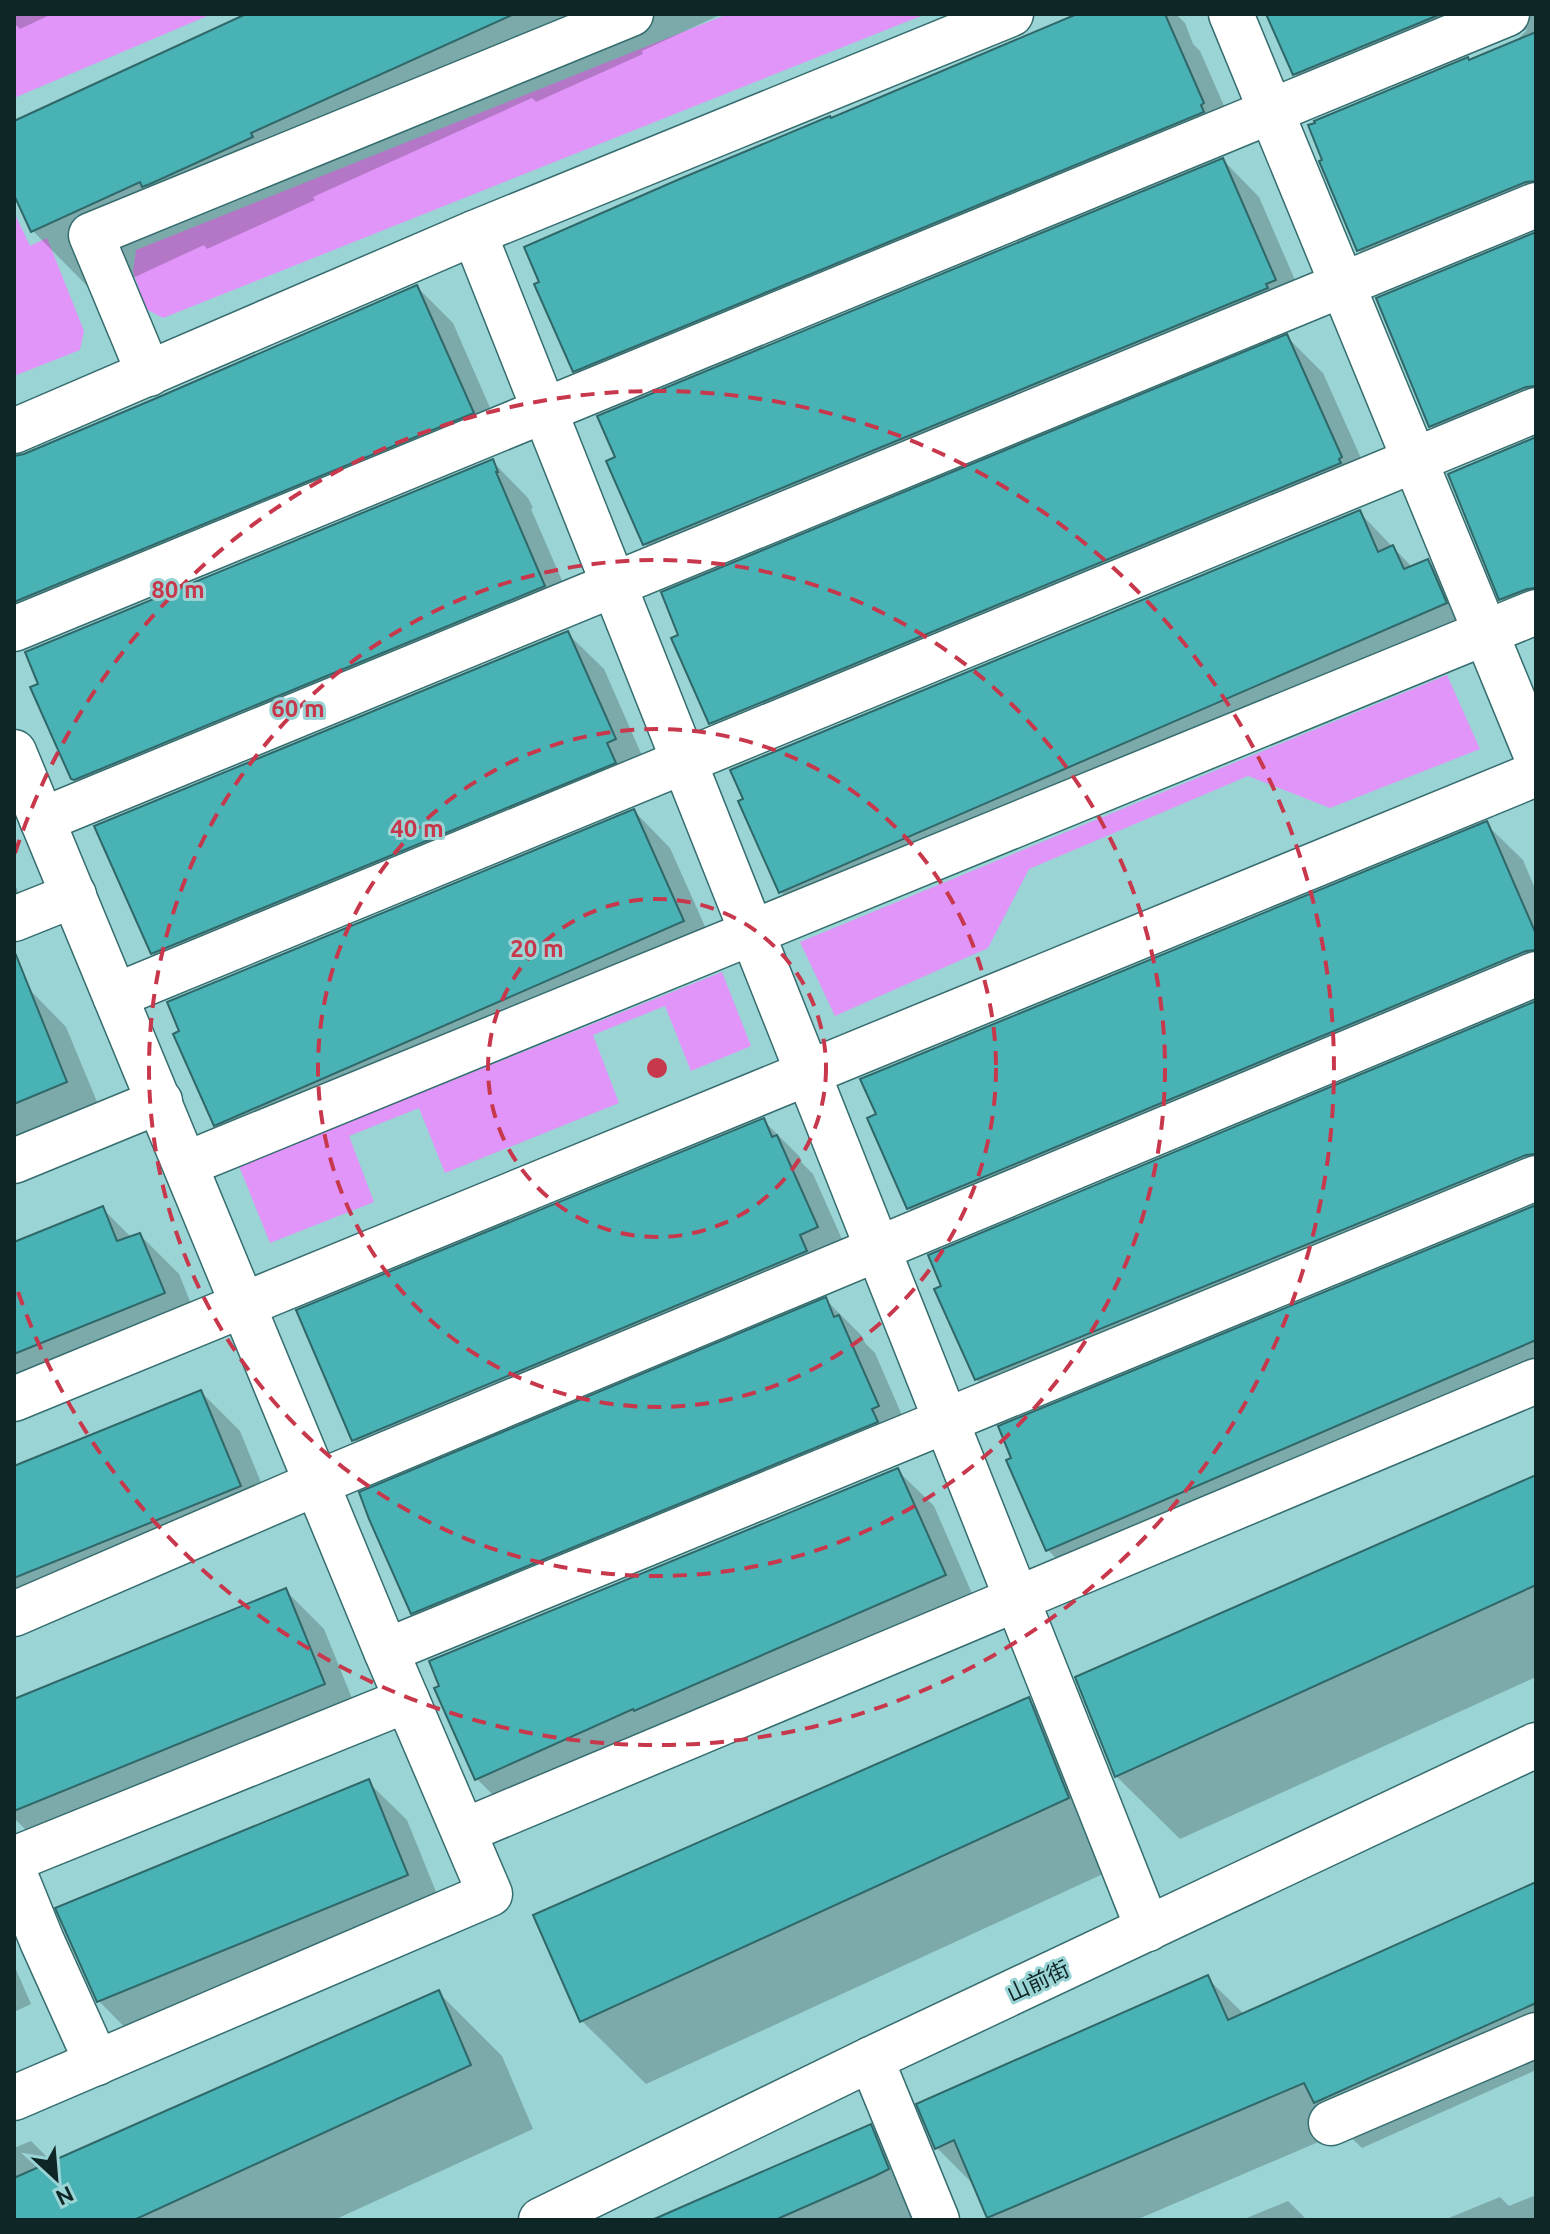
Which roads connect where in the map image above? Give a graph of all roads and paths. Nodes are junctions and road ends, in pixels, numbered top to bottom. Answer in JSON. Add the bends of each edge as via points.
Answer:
{"nodes":[{"id":1,"x":631,"y":14,"type":"edge"},
{"id":2,"x":1011,"y":14,"type":"edge"},
{"id":3,"x":1231,"y":14,"type":"edge"},
{"id":4,"x":1507,"y":14,"type":"edge"},
{"id":5,"x":1271,"y":111,"type":"junction"},
{"id":6,"x":1536,"y":205,"type":"edge"},
{"id":7,"x":474,"y":233,"type":"junction"},
{"id":8,"x":1342,"y":285,"type":"junction"},
{"id":9,"x":149,"y":374,"type":"junction"},
{"id":10,"x":544,"y":410,"type":"junction"},
{"id":11,"x":1536,"y":410,"type":"edge"},
{"id":12,"x":14,"y":431,"type":"edge"},
{"id":13,"x":1415,"y":460,"type":"junction"},
{"id":14,"x":614,"y":584,"type":"junction"},
{"id":15,"x":1536,"y":612,"type":"edge"},
{"id":16,"x":14,"y":629,"type":"edge"},
{"id":17,"x":1485,"y":633,"type":"junction"},
{"id":18,"x":14,"y":752,"type":"edge"},
{"id":19,"x":1536,"y":755,"type":"edge"},
{"id":20,"x":684,"y":761,"type":"junction"},
{"id":21,"x":1536,"y":774,"type":"edge"},
{"id":22,"x":42,"y":820,"type":"junction"},
{"id":23,"x":74,"y":895,"type":"junction"},
{"id":24,"x":14,"y":919,"type":"edge"},
{"id":25,"x":752,"y":933,"type":"junction"},
{"id":26,"x":1536,"y":974,"type":"edge"},
{"id":27,"x":115,"y":996,"type":"junction"},
{"id":28,"x":808,"y":1072,"type":"junction"},
{"id":29,"x":160,"y":1101,"type":"junction"},
{"id":30,"x":14,"y":1161,"type":"edge"},
{"id":31,"x":186,"y":1164,"type":"junction"},
{"id":32,"x":1536,"y":1178,"type":"edge"},
{"id":33,"x":878,"y":1249,"type":"junction"},
{"id":34,"x":243,"y":1303,"type":"junction"},
{"id":35,"x":1536,"y":1381,"type":"edge"},
{"id":36,"x":14,"y":1399,"type":"edge"},
{"id":37,"x":946,"y":1420,"type":"junction"},
{"id":38,"x":317,"y":1483,"type":"junction"},
{"id":39,"x":1017,"y":1599,"type":"junction"},
{"id":40,"x":14,"y":1614,"type":"edge"},
{"id":41,"x":386,"y":1651,"type":"junction"},
{"id":42,"x":407,"y":1700,"type":"junction"},
{"id":43,"x":1536,"y":1745,"type":"edge"},
{"id":44,"x":464,"y":1831,"type":"junction"},
{"id":45,"x":14,"y":1859,"type":"edge"},
{"id":46,"x":14,"y":1872,"type":"edge"},
{"id":47,"x":1148,"y":1929,"type":"junction"},
{"id":48,"x":28,"y":1947,"type":"edge"},
{"id":49,"x":1536,"y":2035,"type":"edge"},
{"id":50,"x":871,"y":2059,"type":"junction"},
{"id":51,"x":97,"y":2063,"type":"junction"},
{"id":52,"x":14,"y":2098,"type":"edge"},
{"id":53,"x":1331,"y":2123,"type":"dead end"},
{"id":54,"x":541,"y":2220,"type":"edge"},
{"id":55,"x":937,"y":2220,"type":"edge"}],
"edges":[{"from":1,"to":9,"type":"street","via":[[91,235]]},
{"from":2,"to":7,"type":"street"},
{"from":3,"to":5,"type":"street"},
{"from":4,"to":5,"type":"street"},
{"from":5,"to":8,"type":"street"},
{"from":5,"to":10,"type":"street"},
{"from":6,"to":8,"type":"street"},
{"from":7,"to":9,"type":"street"},
{"from":7,"to":10,"type":"street"},
{"from":8,"to":13,"type":"street"},
{"from":8,"to":14,"type":"street"},
{"from":9,"to":12,"type":"street"},
{"from":10,"to":14,"type":"street"},
{"from":10,"to":16,"type":"street"},
{"from":11,"to":13,"type":"street"},
{"from":13,"to":17,"type":"street"},
{"from":13,"to":20,"type":"street"},
{"from":14,"to":20,"type":"street"},
{"from":14,"to":22,"type":"street"},
{"from":15,"to":17,"type":"street"},
{"from":17,"to":19,"type":"street"},
{"from":17,"to":25,"type":"street"},
{"from":18,"to":22,"type":"street"},
{"from":20,"to":25,"type":"street"},
{"from":20,"to":27,"type":"street"},
{"from":21,"to":28,"type":"street"},
{"from":22,"to":23,"type":"street"},
{"from":23,"to":24,"type":"street"},
{"from":23,"to":27,"type":"street"},
{"from":25,"to":28,"type":"street"},
{"from":25,"to":31,"type":"street"},
{"from":26,"to":33,"type":"street"},
{"from":27,"to":29,"type":"street"},
{"from":28,"to":33,"type":"street"},
{"from":28,"to":34,"type":"street"},
{"from":29,"to":30,"type":"street"},
{"from":29,"to":31,"type":"street"},
{"from":31,"to":34,"type":"street"},
{"from":32,"to":37,"type":"street"},
{"from":33,"to":37,"type":"street"},
{"from":33,"to":38,"type":"street"},
{"from":34,"to":36,"type":"street"},
{"from":34,"to":38,"type":"street"},
{"from":35,"to":39,"type":"street"},
{"from":37,"to":39,"type":"street"},
{"from":37,"to":41,"type":"street"},
{"from":38,"to":40,"type":"street"},
{"from":38,"to":41,"type":"street"},
{"from":39,"to":44,"type":"street"},
{"from":39,"to":47,"type":"street"},
{"from":41,"to":42,"type":"street"},
{"from":42,"to":44,"type":"street"},
{"from":42,"to":45,"type":"street"},
{"from":43,"to":47,"type":"street","name":"山前街"},
{"from":44,"to":51,"type":"street","via":[[490,1894]]},
{"from":46,"to":48,"type":"street"},
{"from":47,"to":50,"type":"street","name":"山前街"},
{"from":48,"to":51,"type":"street"},
{"from":49,"to":53,"type":"street"},
{"from":50,"to":54,"type":"street","name":"山前街"},
{"from":50,"to":55,"type":"street"},
{"from":51,"to":52,"type":"street"}]}
